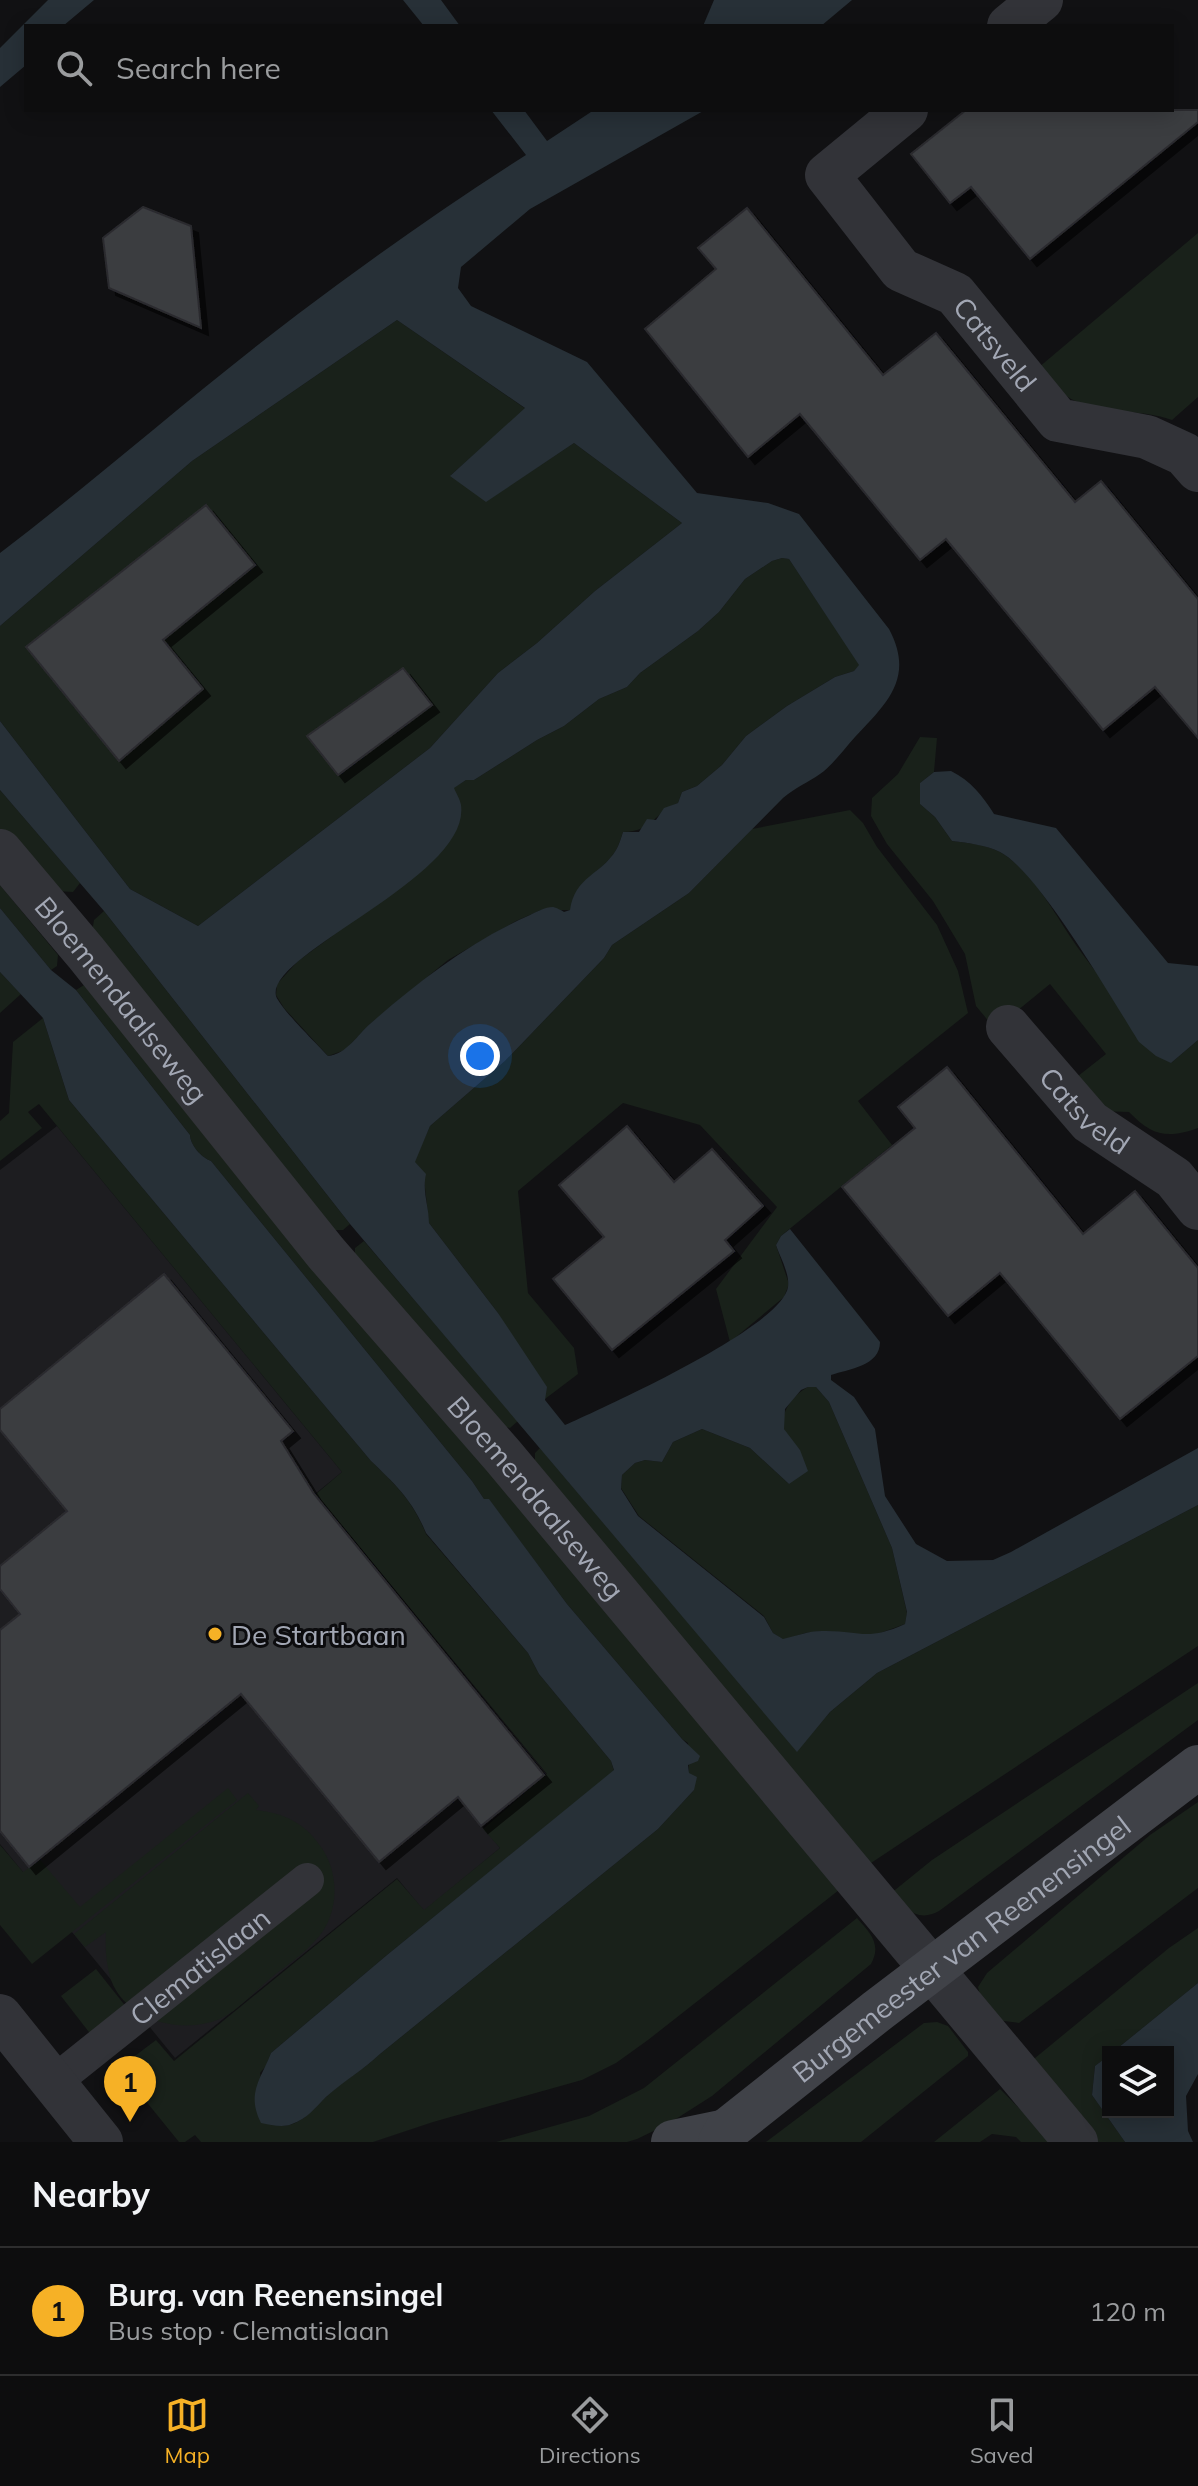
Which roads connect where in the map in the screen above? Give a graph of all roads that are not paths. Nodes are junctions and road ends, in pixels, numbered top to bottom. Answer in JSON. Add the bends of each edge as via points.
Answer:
{"nodes":[{"id":1,"x":1041,"y":0,"type":"edge"},
{"id":2,"x":1011,"y":24,"type":"edge"},
{"id":3,"x":904,"y":112,"type":"edge"},
{"id":4,"x":1198,"y":470,"type":"edge"},
{"id":5,"x":0,"y":851,"type":"edge"},
{"id":6,"x":1008,"y":1027,"type":"dead end"},
{"id":7,"x":1190,"y":1182,"type":"edge"},
{"id":8,"x":1198,"y":1767,"type":"edge"},
{"id":9,"x":307,"y":1880,"type":"dead end"},
{"id":10,"x":932,"y":1971,"type":"junction"},
{"id":11,"x":0,"y":2016,"type":"edge"},
{"id":12,"x":54,"y":2082,"type":"junction"},
{"id":13,"x":723,"y":2136,"type":"edge"},
{"id":14,"x":101,"y":2142,"type":"edge"},
{"id":15,"x":673,"y":2142,"type":"edge"},
{"id":16,"x":1076,"y":2142,"type":"edge"}],
"edges":[{"from":1,"to":2,"type":"street"},
{"from":3,"to":4,"type":"street","name":"Catsveld","via":[[827,175],[901,270],[955,294],[1058,420],[1147,437],[1184,454]]},
{"from":5,"to":10,"type":"street","name":"Bloemendaalseweg","via":[[326,1253],[503,1456]]},
{"from":6,"to":7,"type":"street","name":"Catsveld","via":[[1090,1122]]},
{"from":8,"to":10,"type":"main road","name":"Burgemeester van Reenensingel"},
{"from":9,"to":12,"type":"lane","name":"Clematislaan"},
{"from":10,"to":13,"type":"main road","name":"Burgemeester van Reenensingel"},
{"from":10,"to":16,"type":"street","name":"Bloemendaalseweg"},
{"from":11,"to":12,"type":"street"},
{"from":12,"to":14,"type":"street"},
{"from":13,"to":15,"type":"main road","name":"Burgemeester van Reenensingel"}]}
